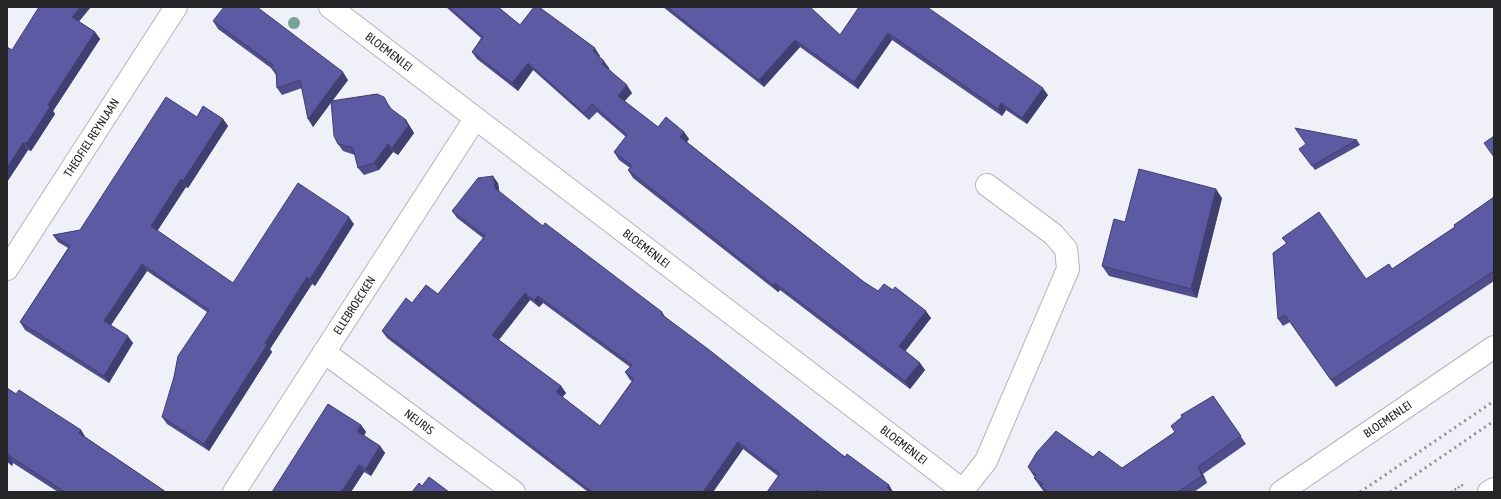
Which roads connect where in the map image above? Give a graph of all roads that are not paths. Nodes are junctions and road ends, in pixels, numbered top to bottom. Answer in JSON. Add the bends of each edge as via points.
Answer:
{"nodes":[{"id":1,"x":176,"y":7,"type":"edge"},
{"id":2,"x":330,"y":7,"type":"edge"},
{"id":3,"x":475,"y":119,"type":"junction"},
{"id":4,"x":987,"y":185,"type":"dead end"},
{"id":5,"x":7,"y":269,"type":"edge"},
{"id":6,"x":1494,"y":347,"type":"edge"},
{"id":7,"x":324,"y":352,"type":"junction"},
{"id":8,"x":1494,"y":488,"type":"edge"},
{"id":9,"x":964,"y":491,"type":"edge"},
{"id":10,"x":234,"y":492,"type":"edge"},
{"id":11,"x":514,"y":492,"type":"edge"},
{"id":12,"x":1281,"y":492,"type":"edge"},
{"id":13,"x":1489,"y":492,"type":"edge"}],
"edges":[{"from":1,"to":5,"type":"street","name":"THEOFIEL REYNLAAN"},
{"from":2,"to":3,"type":"street","name":"BLOEMENLEI"},
{"from":3,"to":7,"type":"street","name":"ELLEBROECKEN"},
{"from":3,"to":9,"type":"street","name":"BLOEMENLEI"},
{"from":4,"to":9,"type":"street","name":"BLOEMENLEI","via":[[1053,234],[1066,249],[1068,269],[986,461]]},
{"from":6,"to":12,"type":"street","name":"BLOEMENLEI"},
{"from":7,"to":10,"type":"street","name":"ELLEBROECKEN"},
{"from":7,"to":11,"type":"street","name":"NEURIS"},
{"from":8,"to":13,"type":"street"}]}
